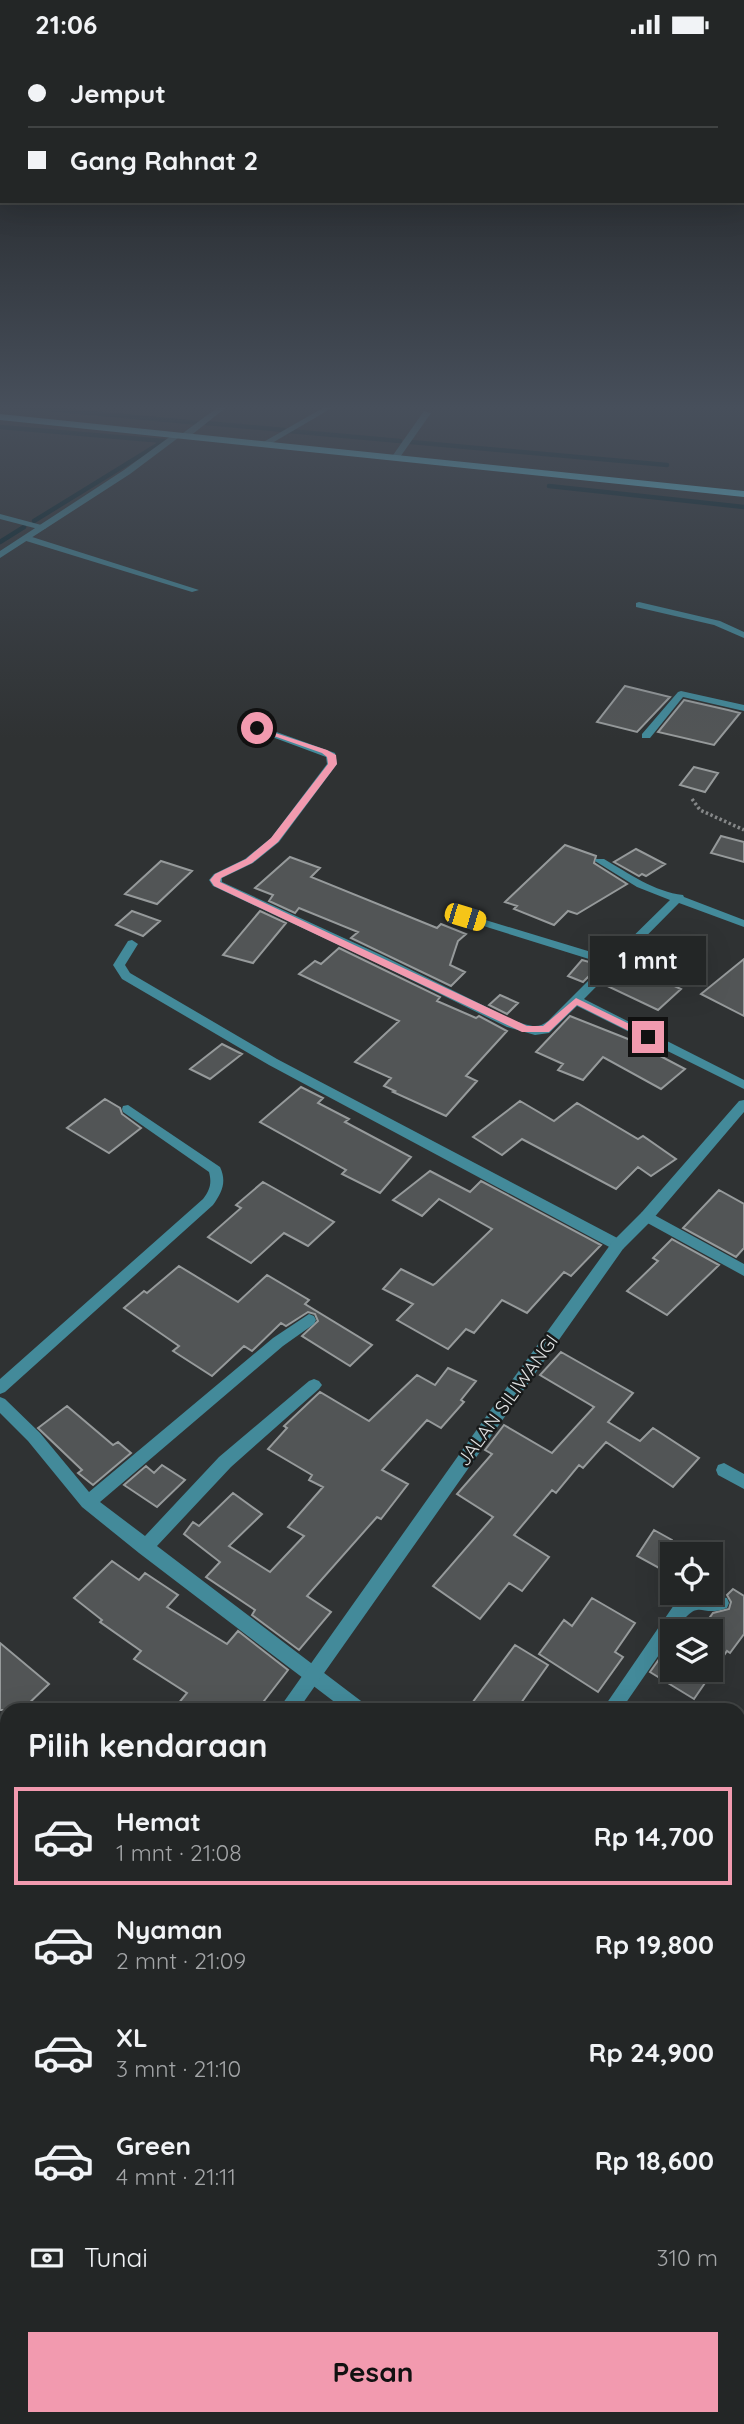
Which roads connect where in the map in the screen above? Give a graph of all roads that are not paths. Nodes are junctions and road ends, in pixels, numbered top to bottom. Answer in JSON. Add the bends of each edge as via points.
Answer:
{"nodes":[{"id":1,"x":0,"y":516,"type":"edge"},
{"id":2,"x":59,"y":516,"type":"edge"},
{"id":3,"x":42,"y":527,"type":"junction"},
{"id":4,"x":26,"y":538,"type":"junction"},
{"id":5,"x":0,"y":555,"type":"edge"},
{"id":6,"x":195,"y":590,"type":"dead end"},
{"id":7,"x":639,"y":605,"type":"dead end"},
{"id":8,"x":744,"y":635,"type":"edge"},
{"id":9,"x":744,"y":708,"type":"edge"},
{"id":10,"x":257,"y":728,"type":"dead end"},
{"id":11,"x":646,"y":736,"type":"dead end"},
{"id":12,"x":600,"y":861,"type":"dead end"},
{"id":13,"x":679,"y":897,"type":"junction"},
{"id":14,"x":465,"y":917,"type":"dead end"},
{"id":15,"x":744,"y":924,"type":"edge"},
{"id":16,"x":132,"y":944,"type":"dead end"},
{"id":17,"x":613,"y":963,"type":"junction"},
{"id":18,"x":576,"y":1001,"type":"junction"},
{"id":19,"x":744,"y":1085,"type":"edge"},
{"id":20,"x":744,"y":1104,"type":"edge"},
{"id":21,"x":128,"y":1109,"type":"dead end"},
{"id":22,"x":647,"y":1216,"type":"junction"},
{"id":23,"x":618,"y":1245,"type":"junction"},
{"id":24,"x":744,"y":1271,"type":"edge"},
{"id":25,"x":309,"y":1320,"type":"dead end"},
{"id":26,"x":4,"y":1378,"type":"edge"},
{"id":27,"x":314,"y":1385,"type":"dead end"},
{"id":28,"x":0,"y":1402,"type":"edge"},
{"id":29,"x":724,"y":1470,"type":"dead end"},
{"id":30,"x":744,"y":1482,"type":"edge"},
{"id":31,"x":88,"y":1502,"type":"junction"},
{"id":32,"x":145,"y":1548,"type":"junction"},
{"id":33,"x":687,"y":1605,"type":"edge"},
{"id":34,"x":312,"y":1675,"type":"junction"},
{"id":35,"x":292,"y":1703,"type":"edge"},
{"id":36,"x":350,"y":1703,"type":"edge"},
{"id":37,"x":618,"y":1703,"type":"edge"}],
"edges":[{"from":1,"to":3,"type":"street"},
{"from":2,"to":3,"type":"street"},
{"from":3,"to":4,"type":"street"},
{"from":4,"to":5,"type":"street"},
{"from":4,"to":6,"type":"street"},
{"from":7,"to":8,"type":"street","via":[[717,623]]},
{"from":9,"to":11,"type":"street","via":[[681,694]]},
{"from":10,"to":18,"type":"street","via":[[331,755],[332,764],[275,840],[249,861],[218,876],[217,884],[525,1030],[545,1030]]},
{"from":12,"to":13,"type":"street","via":[[641,885]]},
{"from":13,"to":15,"type":"street"},
{"from":13,"to":17,"type":"street"},
{"from":14,"to":17,"type":"street"},
{"from":16,"to":23,"type":"street","via":[[119,965],[126,976],[273,1062]]},
{"from":17,"to":18,"type":"street"},
{"from":18,"to":19,"type":"street"},
{"from":20,"to":22,"type":"street","name":"JALAN SILIWANGI"},
{"from":21,"to":26,"type":"street","via":[[215,1170],[217,1190]]},
{"from":22,"to":23,"type":"street","name":"JALAN SILIWANGI"},
{"from":22,"to":24,"type":"street"},
{"from":23,"to":34,"type":"street","name":"JALAN SILIWANGI"},
{"from":25,"to":31,"type":"street"},
{"from":27,"to":32,"type":"street","via":[[225,1462]]},
{"from":28,"to":31,"type":"street"},
{"from":29,"to":30,"type":"street"},
{"from":31,"to":32,"type":"street"},
{"from":32,"to":34,"type":"street"},
{"from":33,"to":37,"type":"street"},
{"from":34,"to":35,"type":"street","name":"JALAN SILIWANGI"},
{"from":34,"to":36,"type":"street"}]}
